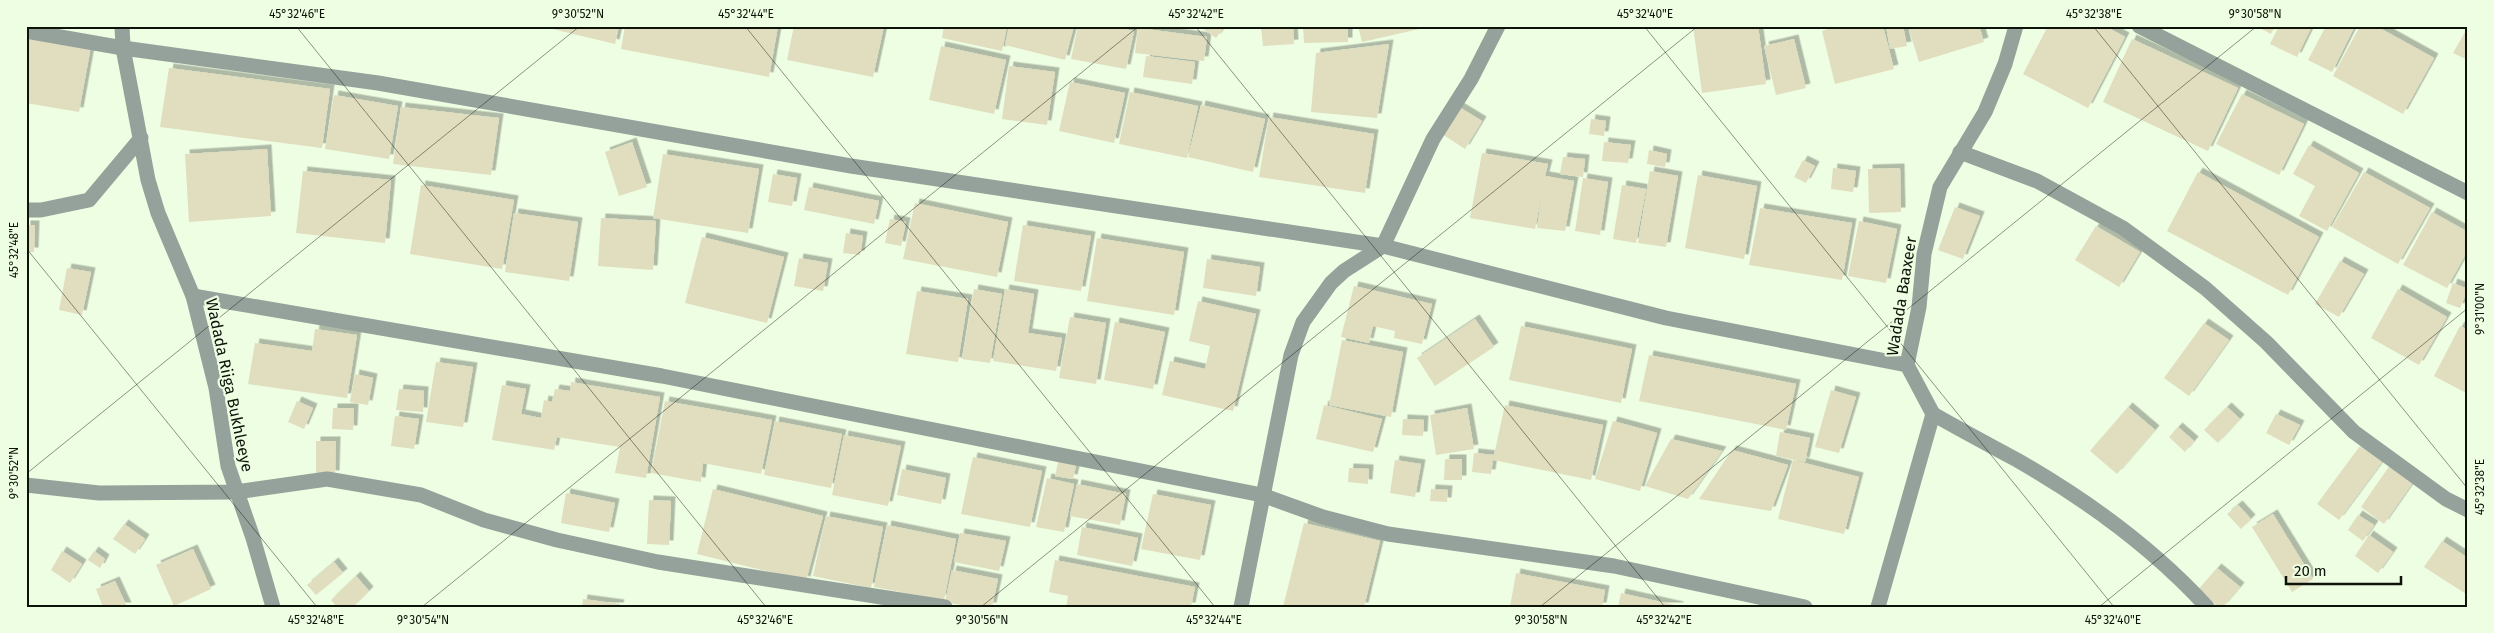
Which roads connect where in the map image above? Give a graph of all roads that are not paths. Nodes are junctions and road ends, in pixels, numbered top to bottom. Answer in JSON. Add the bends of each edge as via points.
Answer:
{"nodes":[{"id":1,"x":122,"y":26,"type":"edge"},
{"id":2,"x":1498,"y":26,"type":"edge"},
{"id":3,"x":2016,"y":26,"type":"edge"},
{"id":4,"x":2139,"y":26,"type":"edge"},
{"id":5,"x":26,"y":31,"type":"edge"},
{"id":6,"x":123,"y":48,"type":"junction"},
{"id":7,"x":141,"y":138,"type":"junction"},
{"id":8,"x":1960,"y":152,"type":"junction"},
{"id":9,"x":2468,"y":193,"type":"edge"},
{"id":10,"x":26,"y":210,"type":"edge"},
{"id":11,"x":1383,"y":246,"type":"junction"},
{"id":12,"x":193,"y":296,"type":"junction"},
{"id":13,"x":1907,"y":365,"type":"junction"},
{"id":14,"x":1933,"y":414,"type":"junction"},
{"id":15,"x":26,"y":485,"type":"edge"},
{"id":16,"x":237,"y":492,"type":"junction"},
{"id":17,"x":1262,"y":495,"type":"junction"},
{"id":18,"x":2468,"y":510,"type":"edge"},
{"id":19,"x":273,"y":607,"type":"edge"},
{"id":20,"x":945,"y":607,"type":"edge"},
{"id":21,"x":1240,"y":607,"type":"edge"},
{"id":22,"x":1805,"y":607,"type":"edge"},
{"id":23,"x":1878,"y":607,"type":"edge"},
{"id":24,"x":2207,"y":607,"type":"edge"}],
"edges":[{"from":1,"to":6,"type":"street","name":"Wadada Riiga Bukhleeye"},
{"from":2,"to":11,"type":"street","via":[[1471,79],[1433,139]]},
{"from":3,"to":8,"type":"street","name":"Wadada Baaxeer","via":[[2005,64],[1985,112]]},
{"from":4,"to":9,"type":"street"},
{"from":5,"to":6,"type":"street"},
{"from":6,"to":7,"type":"street","name":"Wadada Riiga Bukhleeye"},
{"from":6,"to":11,"type":"street","via":[[378,82],[851,166]]},
{"from":7,"to":10,"type":"street","via":[[88,200]]},
{"from":7,"to":12,"type":"street","name":"Wadada Riiga Bukhleeye","via":[[158,213]]},
{"from":8,"to":13,"type":"street","name":"Wadada Baaxeer","via":[[1940,187],[1935,207],[1924,254],[1919,307]]},
{"from":8,"to":18,"type":"street","via":[[2037,181],[2123,228],[2205,288],[2266,342],[2354,432],[2446,499]]},
{"from":11,"to":13,"type":"street","via":[[1666,318]]},
{"from":11,"to":17,"type":"street","via":[[1344,271],[1303,322],[1291,355]]},
{"from":12,"to":16,"type":"street","name":"Wadada Riiga Bukhleeye","via":[[216,388],[228,466]]},
{"from":12,"to":17,"type":"street","via":[[662,376]]},
{"from":13,"to":14,"type":"street","name":"Wadada Baaxeer"},
{"from":14,"to":23,"type":"street"},
{"from":14,"to":24,"type":"street","via":[[2018,461],[2120,528],[2177,574]]},
{"from":15,"to":16,"type":"street","via":[[99,493]]},
{"from":16,"to":19,"type":"street","name":"Wadada Riiga Bukhleeye","via":[[271,592]]},
{"from":16,"to":20,"type":"street","via":[[327,478],[421,495],[484,520],[658,562]]},
{"from":17,"to":21,"type":"street"},
{"from":17,"to":22,"type":"street","via":[[1323,517],[1388,534],[1614,566]]}]}
